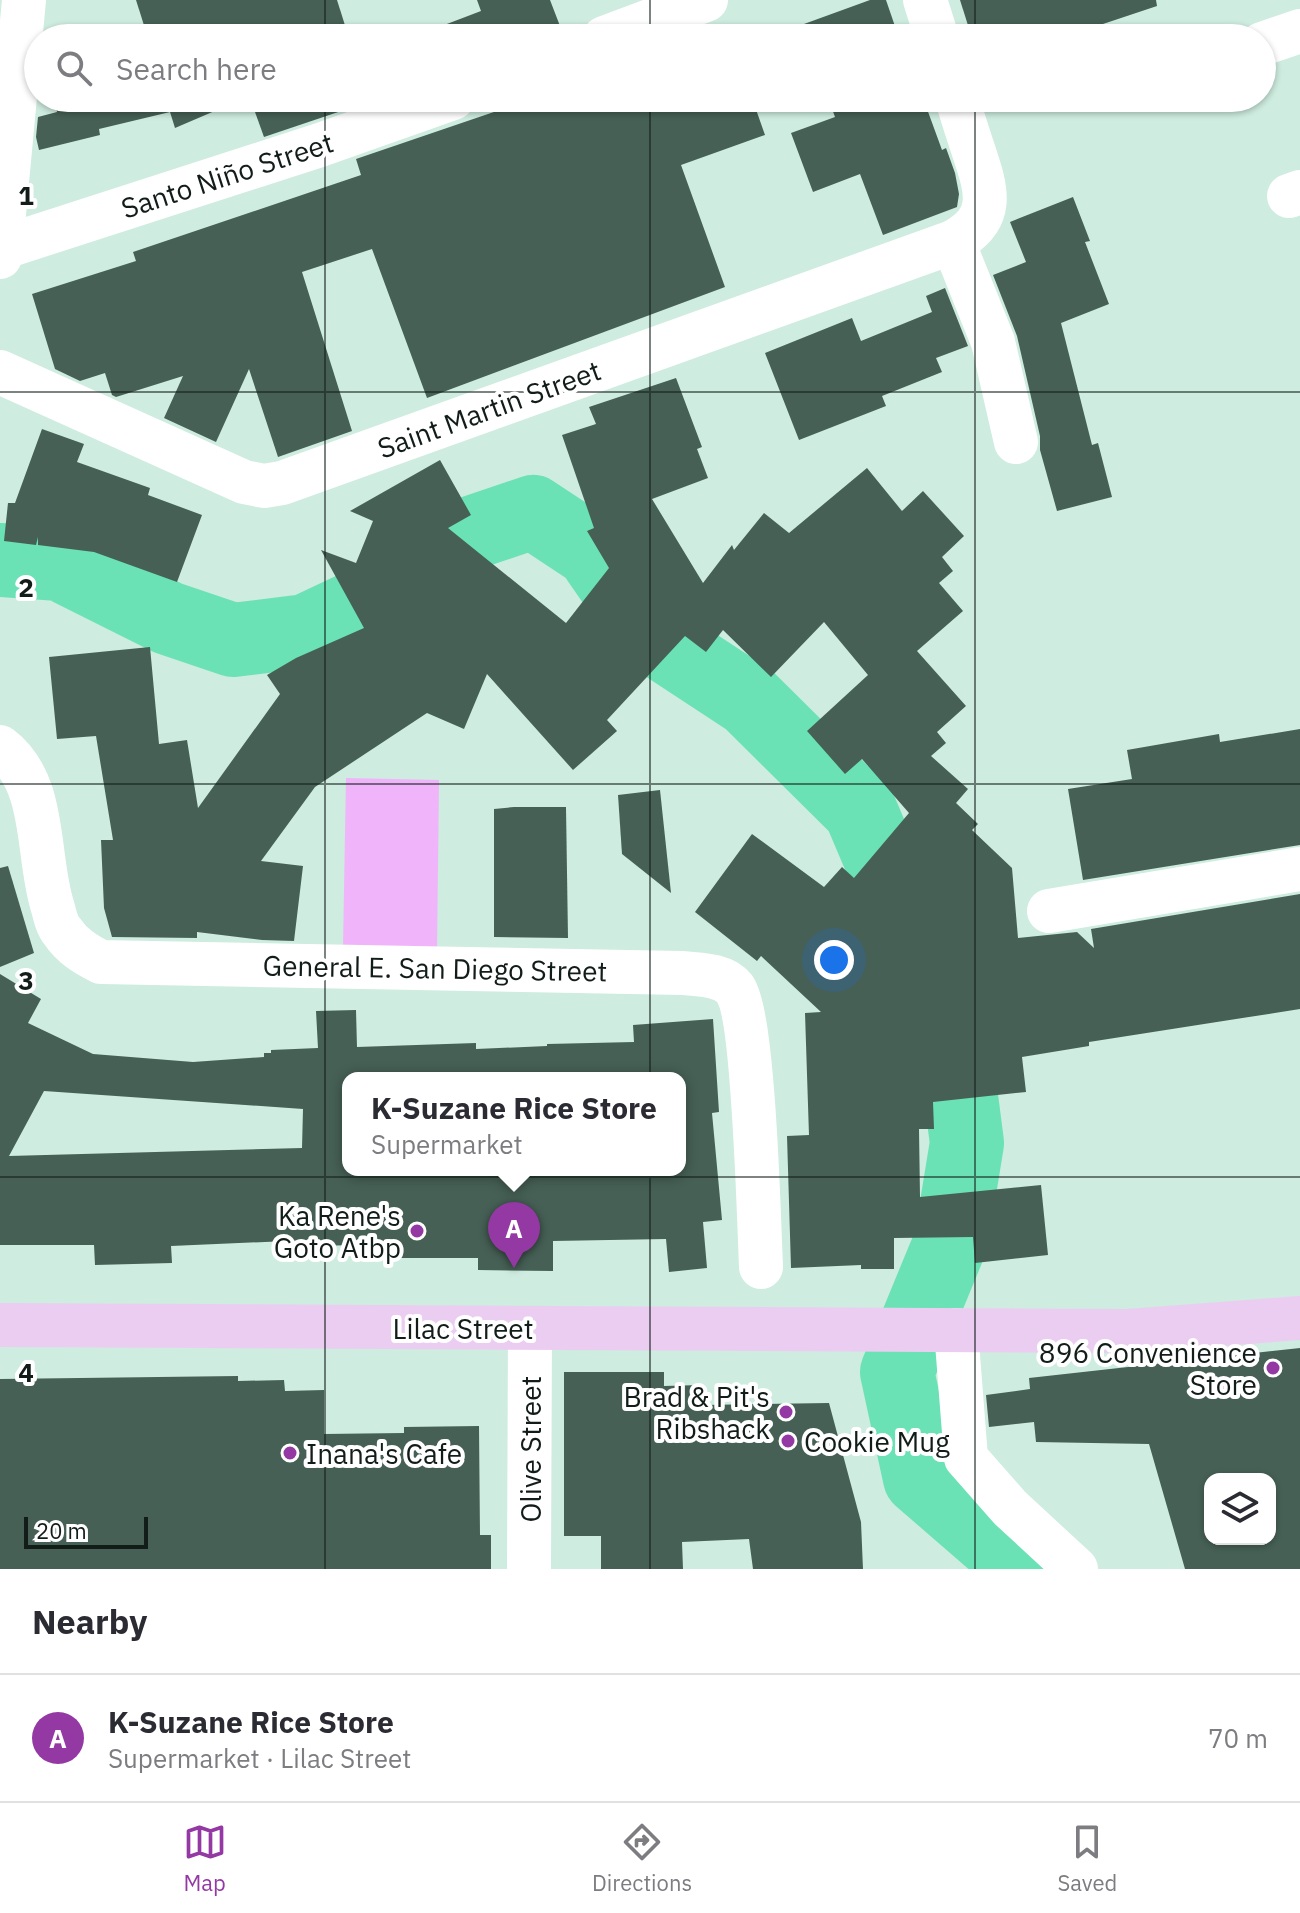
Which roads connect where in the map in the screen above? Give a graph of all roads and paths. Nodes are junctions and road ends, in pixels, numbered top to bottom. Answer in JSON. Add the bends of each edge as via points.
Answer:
{"nodes":[{"id":1,"x":24,"y":0,"type":"edge"},
{"id":2,"x":706,"y":0,"type":"edge"},
{"id":3,"x":925,"y":0,"type":"edge"},
{"id":4,"x":642,"y":24,"type":"edge"},
{"id":5,"x":933,"y":24,"type":"edge"},
{"id":6,"x":1300,"y":31,"type":"edge"},
{"id":7,"x":1276,"y":39,"type":"edge"},
{"id":8,"x":413,"y":112,"type":"edge"},
{"id":9,"x":961,"y":112,"type":"edge"},
{"id":10,"x":966,"y":231,"type":"junction"},
{"id":11,"x":1,"y":248,"type":"edge"},
{"id":12,"x":0,"y":257,"type":"edge"},
{"id":13,"x":0,"y":372,"type":"edge"},
{"id":14,"x":1016,"y":442,"type":"dead end"},
{"id":15,"x":0,"y":747,"type":"edge"},
{"id":16,"x":1300,"y":869,"type":"edge"},
{"id":17,"x":1049,"y":911,"type":"dead end"},
{"id":18,"x":761,"y":1267,"type":"dead end"},
{"id":19,"x":1300,"y":1318,"type":"edge"},
{"id":20,"x":0,"y":1325,"type":"edge"},
{"id":21,"x":530,"y":1328,"type":"junction"},
{"id":22,"x":941,"y":1329,"type":"junction"},
{"id":23,"x":529,"y":1569,"type":"edge"},
{"id":24,"x":1076,"y":1569,"type":"edge"}],
"edges":[{"from":1,"to":11,"type":"street"},
{"from":2,"to":4,"type":"street"},
{"from":3,"to":5,"type":"street"},
{"from":6,"to":7,"type":"street"},
{"from":8,"to":11,"type":"street","name":"Santo Niño Street"},
{"from":9,"to":10,"type":"street","via":[[986,199]]},
{"from":10,"to":13,"type":"street","name":"Saint Martin Street","via":[[273,485],[244,482]]},
{"from":10,"to":14,"type":"street"},
{"from":11,"to":12,"type":"street"},
{"from":15,"to":18,"type":"street","name":"General E. San Diego Street","via":[[27,781],[34,800],[46,889],[59,929],[101,962],[683,973],[725,981],[735,990],[744,1014]]},
{"from":16,"to":17,"type":"street"},
{"from":19,"to":22,"type":"main road","name":"Lilac Street","via":[[1128,1331]]},
{"from":20,"to":21,"type":"main road","name":"Lilac Street"},
{"from":21,"to":22,"type":"main road","name":"Lilac Street"},
{"from":21,"to":23,"type":"street","name":"Olive Street"},
{"from":22,"to":24,"type":"street","via":[[966,1458]]}]}
